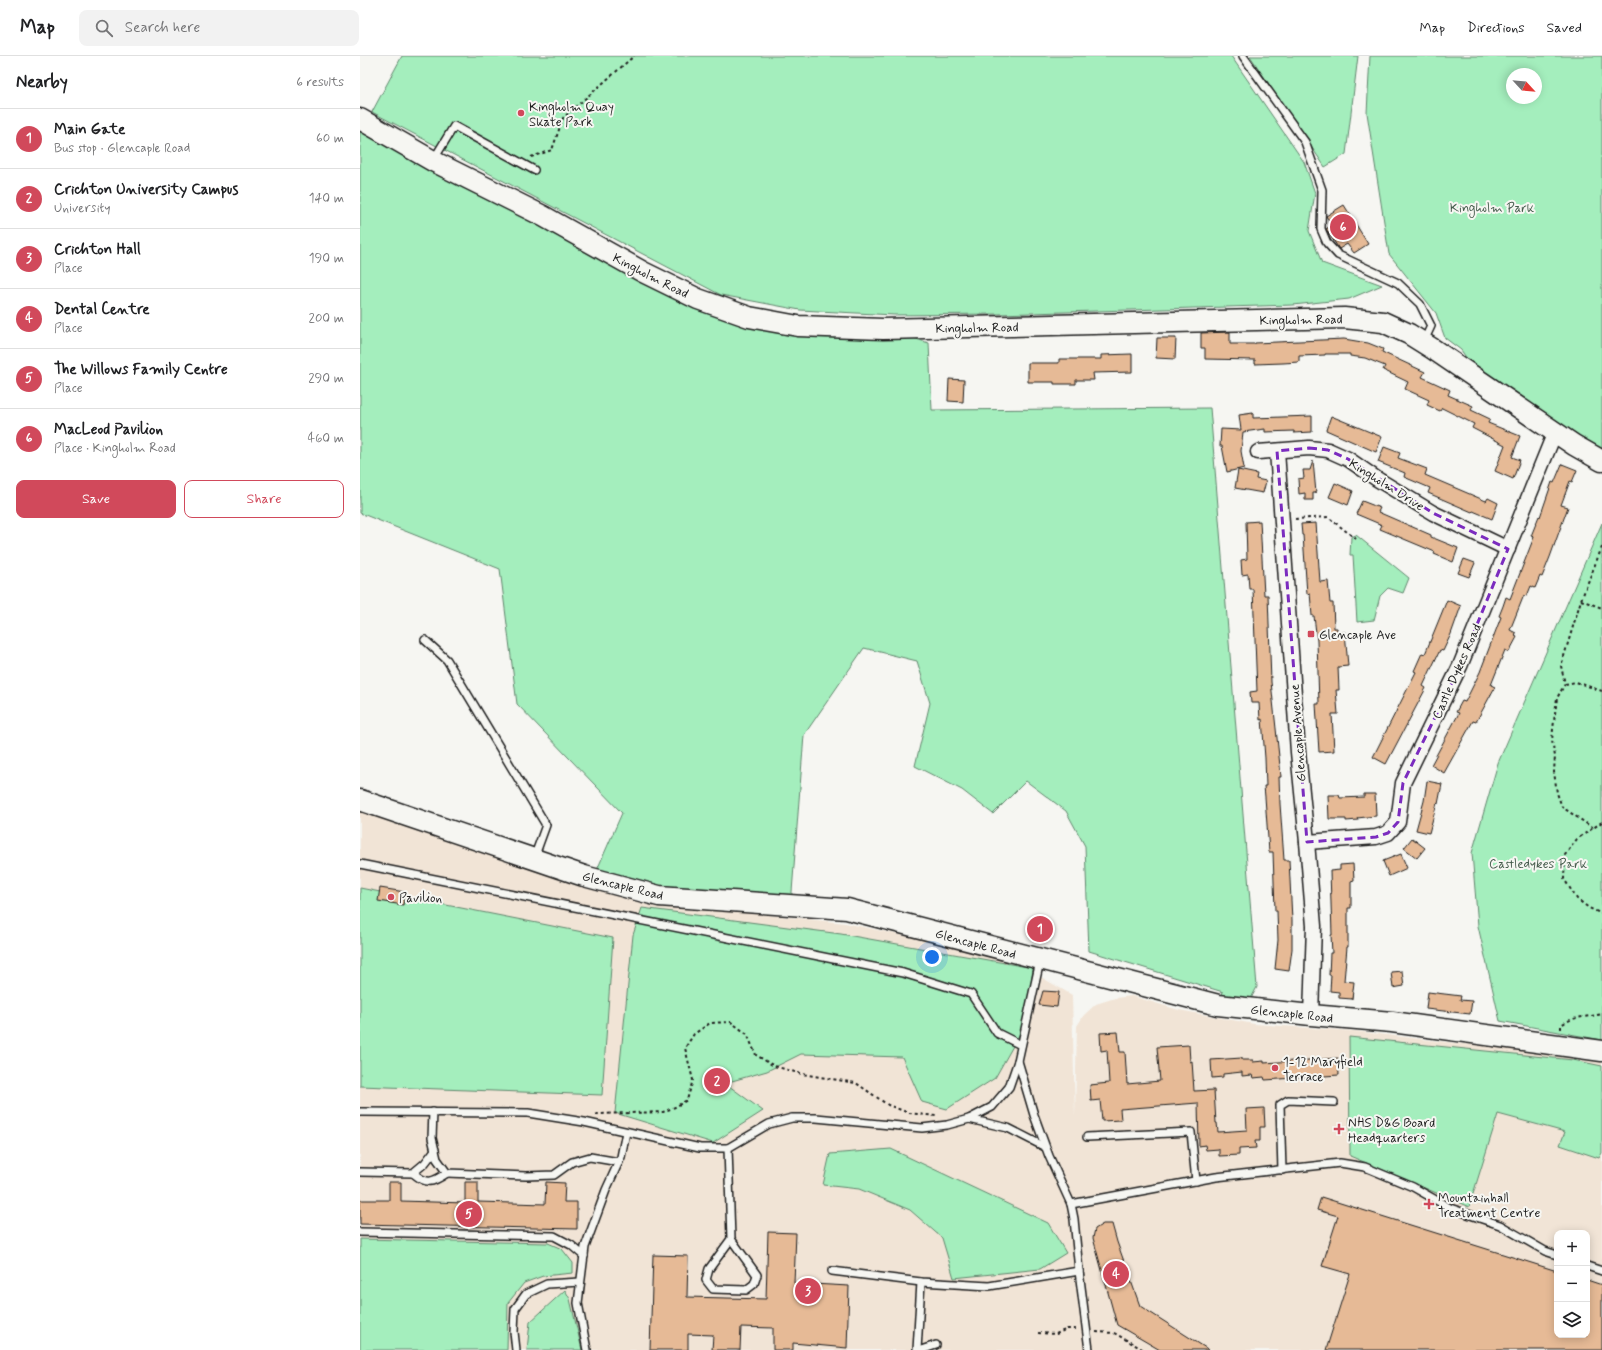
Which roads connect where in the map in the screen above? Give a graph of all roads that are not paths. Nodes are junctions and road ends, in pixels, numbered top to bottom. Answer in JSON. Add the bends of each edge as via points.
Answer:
{"nodes":[{"id":1,"x":1244,"y":56,"type":"edge"},
{"id":2,"x":360,"y":119,"type":"edge"},
{"id":3,"x":433,"y":161,"type":"junction"},
{"id":4,"x":534,"y":170,"type":"dead end"},
{"id":5,"x":1423,"y":343,"type":"junction"},
{"id":6,"x":1555,"y":432,"type":"junction"},
{"id":7,"x":1277,"y":451,"type":"junction"},
{"id":8,"x":1258,"y":452,"type":"dead end"},
{"id":9,"x":1602,"y":461,"type":"edge"},
{"id":10,"x":1508,"y":549,"type":"junction"},
{"id":11,"x":425,"y":640,"type":"dead end"},
{"id":12,"x":360,"y":800,"type":"edge"},
{"id":13,"x":1307,"y":842,"type":"junction"},
{"id":14,"x":534,"y":859,"type":"junction"},
{"id":15,"x":360,"y":864,"type":"edge"},
{"id":16,"x":1040,"y":960,"type":"junction"},
{"id":17,"x":1311,"y":1015,"type":"junction"},
{"id":18,"x":1021,"y":1045,"type":"junction"},
{"id":19,"x":1602,"y":1051,"type":"edge"},
{"id":20,"x":1018,"y":1061,"type":"junction"},
{"id":21,"x":1334,"y":1102,"type":"dead end"},
{"id":22,"x":360,"y":1112,"type":"edge"},
{"id":23,"x":433,"y":1112,"type":"junction"},
{"id":24,"x":969,"y":1119,"type":"junction"},
{"id":25,"x":626,"y":1132,"type":"junction"},
{"id":26,"x":1087,"y":1137,"type":"dead end"},
{"id":27,"x":1045,"y":1147,"type":"junction"},
{"id":28,"x":728,"y":1148,"type":"junction"},
{"id":29,"x":435,"y":1150,"type":"junction"},
{"id":30,"x":619,"y":1162,"type":"junction"},
{"id":31,"x":1282,"y":1170,"type":"junction"},
{"id":32,"x":360,"y":1172,"type":"edge"},
{"id":33,"x":413,"y":1173,"type":"junction"},
{"id":34,"x":447,"y":1173,"type":"junction"},
{"id":35,"x":1196,"y":1181,"type":"junction"},
{"id":36,"x":1071,"y":1204,"type":"junction"},
{"id":37,"x":360,"y":1232,"type":"edge"},
{"id":38,"x":732,"y":1239,"type":"junction"},
{"id":39,"x":1554,"y":1254,"type":"edge"},
{"id":40,"x":584,"y":1256,"type":"junction"},
{"id":41,"x":1590,"y":1267,"type":"edge"},
{"id":42,"x":832,"y":1271,"type":"dead end"},
{"id":43,"x":1079,"y":1271,"type":"junction"},
{"id":44,"x":1602,"y":1271,"type":"edge"},
{"id":45,"x":580,"y":1282,"type":"junction"},
{"id":46,"x":921,"y":1282,"type":"junction"},
{"id":47,"x":936,"y":1345,"type":"dead end"},
{"id":48,"x":516,"y":1350,"type":"edge"},
{"id":49,"x":587,"y":1350,"type":"edge"},
{"id":50,"x":917,"y":1350,"type":"edge"},
{"id":51,"x":921,"y":1350,"type":"edge"},
{"id":52,"x":1089,"y":1350,"type":"edge"}],
"edges":[{"from":1,"to":5,"type":"lane","via":[[1305,142],[1322,190],[1321,228],[1327,243],[1338,255],[1398,283],[1420,304],[1431,326]]},
{"from":2,"to":3,"type":"main road","name":"Kingholm Road"},
{"from":3,"to":4,"type":"lane","via":[[454,126]]},
{"from":3,"to":5,"type":"main road","name":"Kingholm Road","via":[[543,216],[643,272],[698,299],[749,317],[798,326],[883,329],[1344,318],[1383,322]]},
{"from":5,"to":6,"type":"main road","name":"Kingholm Road"},
{"from":6,"to":9,"type":"main road","name":"Kingholm Road"},
{"from":6,"to":10,"type":"street","name":"Castle Dykes Road"},
{"from":7,"to":8,"type":"street","name":"Kingholm Drive"},
{"from":7,"to":10,"type":"street","name":"Kingholm Drive","via":[[1309,448],[1328,450],[1348,459],[1433,513]]},
{"from":7,"to":13,"type":"street","name":"Glencaple Avenue","via":[[1298,752]]},
{"from":10,"to":13,"type":"street","name":"Castle Dykes Road","via":[[1460,666],[1403,783],[1398,822],[1388,833],[1376,838]]},
{"from":11,"to":14,"type":"lane","via":[[447,660],[546,825]]},
{"from":12,"to":14,"type":"main road","name":"Glencaple Road"},
{"from":13,"to":17,"type":"street","name":"Glencaple Avenue","via":[[1314,926]]},
{"from":14,"to":16,"type":"main road","name":"Glencaple Road","via":[[584,876],[659,896],[847,909]]},
{"from":15,"to":18,"type":"lane","via":[[903,973],[971,994],[997,1032]]},
{"from":16,"to":17,"type":"main road","name":"Glencaple Road","via":[[1218,1005]]},
{"from":16,"to":18,"type":"lane"},
{"from":17,"to":19,"type":"main road","name":"Glencaple Road","via":[[1392,1022]]},
{"from":18,"to":20,"type":"lane"},
{"from":20,"to":24,"type":"lane","via":[[1009,1087],[992,1107]]},
{"from":20,"to":27,"type":"lane"},
{"from":21,"to":31,"type":"lane","via":[[1288,1100],[1280,1106]]},
{"from":22,"to":23,"type":"lane"},
{"from":23,"to":25,"type":"lane","via":[[528,1113]]},
{"from":23,"to":29,"type":"lane","via":[[432,1138]]},
{"from":24,"to":27,"type":"lane","via":[[1008,1128]]},
{"from":24,"to":28,"type":"lane","via":[[947,1126],[922,1128],[792,1118],[769,1124]]},
{"from":25,"to":28,"type":"lane","via":[[700,1148]]},
{"from":25,"to":30,"type":"lane"},
{"from":26,"to":35,"type":"lane","via":[[1191,1132]]},
{"from":27,"to":36,"type":"lane"},
{"from":28,"to":38,"type":"lane"},
{"from":29,"to":33,"type":"lane"},
{"from":29,"to":34,"type":"lane","via":[[437,1159]]},
{"from":30,"to":34,"type":"lane","via":[[590,1157],[572,1162],[554,1175]]},
{"from":30,"to":40,"type":"lane","via":[[606,1190]]},
{"from":31,"to":35,"type":"lane"},
{"from":31,"to":39,"type":"lane","via":[[1340,1163],[1365,1167],[1413,1187],[1450,1208],[1500,1225]]},
{"from":32,"to":33,"type":"lane"},
{"from":33,"to":34,"type":"lane","via":[[422,1181],[434,1181]]},
{"from":35,"to":36,"type":"lane"},
{"from":36,"to":43,"type":"lane"},
{"from":37,"to":40,"type":"lane","via":[[554,1236]]},
{"from":38,"to":38,"type":"lane","via":[[709,1269],[706,1280],[713,1289],[746,1290],[754,1284],[757,1275]]},
{"from":40,"to":45,"type":"lane"},
{"from":41,"to":44,"type":"lane"},
{"from":42,"to":46,"type":"lane"},
{"from":43,"to":46,"type":"lane","via":[[989,1286]]},
{"from":43,"to":52,"type":"lane"},
{"from":45,"to":48,"type":"lane","via":[[547,1284],[526,1294],[515,1309]]},
{"from":45,"to":49,"type":"lane","via":[[578,1303]]},
{"from":46,"to":50,"type":"lane"},
{"from":47,"to":51,"type":"lane"}]}
